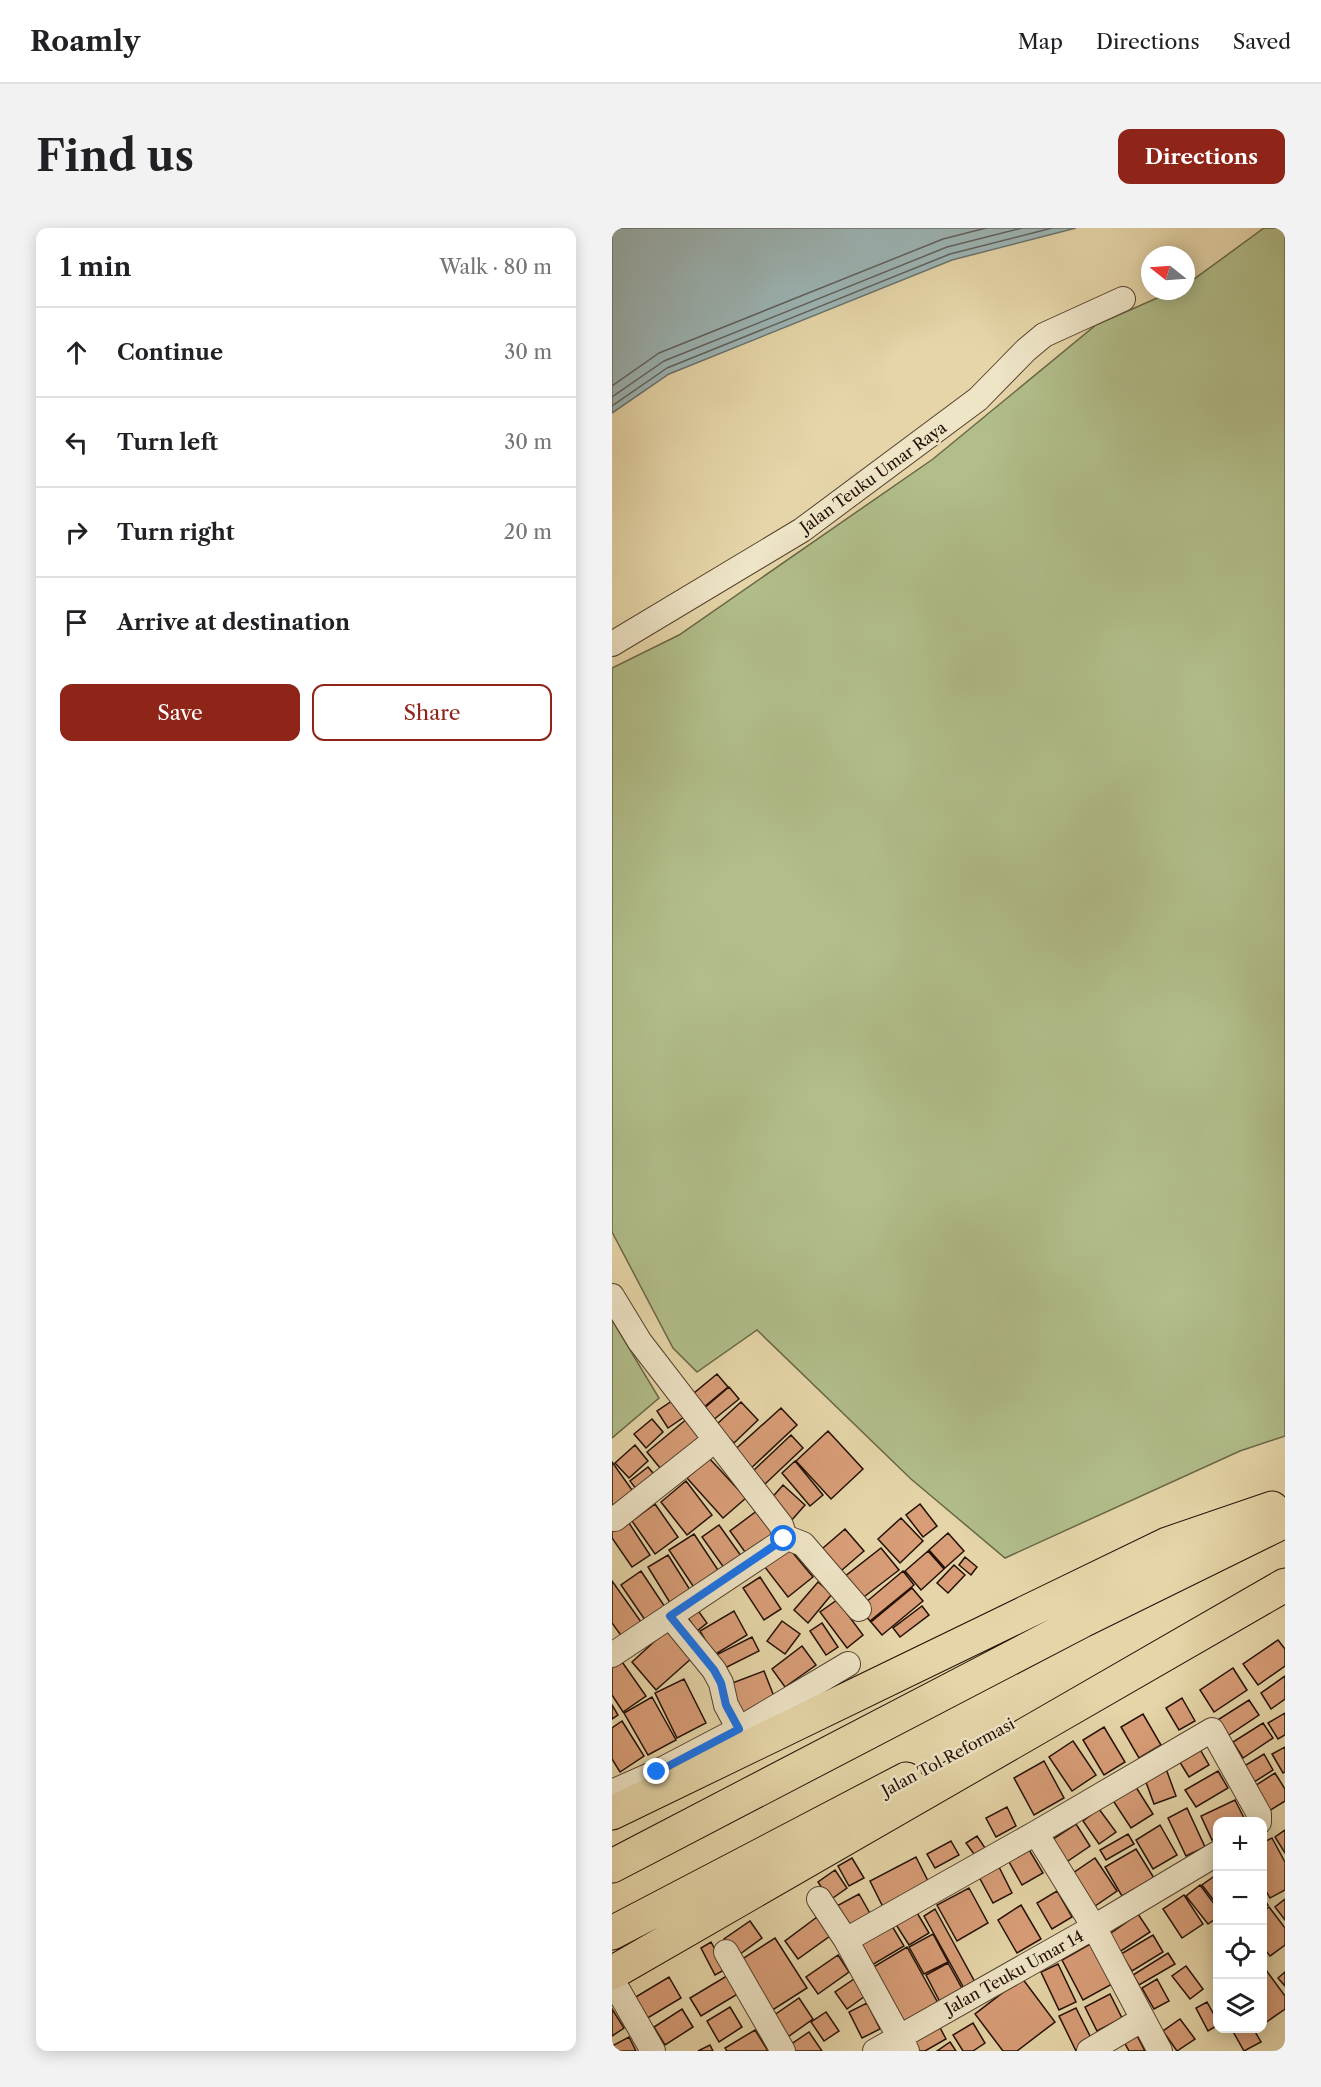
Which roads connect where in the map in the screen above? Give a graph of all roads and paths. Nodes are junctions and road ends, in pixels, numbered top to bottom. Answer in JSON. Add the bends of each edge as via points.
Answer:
{"nodes":[{"id":1,"x":1123,"y":298,"type":"dead end"},
{"id":2,"x":612,"y":644,"type":"edge"},
{"id":3,"x":612,"y":1296,"type":"edge"},
{"id":4,"x":715,"y":1440,"type":"junction"},
{"id":5,"x":1285,"y":1504,"type":"edge"},
{"id":6,"x":615,"y":1519,"type":"dead end"},
{"id":7,"x":1285,"y":1521,"type":"edge"},
{"id":8,"x":785,"y":1537,"type":"junction"},
{"id":9,"x":1285,"y":1583,"type":"edge"},
{"id":10,"x":859,"y":1609,"type":"dead end"},
{"id":11,"x":670,"y":1616,"type":"junction"},
{"id":12,"x":612,"y":1654,"type":"edge"},
{"id":13,"x":848,"y":1664,"type":"dead end"},
{"id":14,"x":739,"y":1729,"type":"junction"},
{"id":15,"x":612,"y":1792,"type":"edge"},
{"id":16,"x":612,"y":1813,"type":"edge"},
{"id":17,"x":1259,"y":1817,"type":"edge"},
{"id":18,"x":1036,"y":1833,"type":"junction"},
{"id":19,"x":1213,"y":1855,"type":"edge"},
{"id":20,"x":612,"y":1866,"type":"edge"},
{"id":21,"x":819,"y":1899,"type":"dead end"},
{"id":22,"x":1094,"y":1928,"type":"junction"},
{"id":23,"x":612,"y":1933,"type":"edge"},
{"id":24,"x":846,"y":1940,"type":"junction"},
{"id":25,"x":726,"y":1952,"type":"dead end"},
{"id":26,"x":615,"y":1982,"type":"edge"},
{"id":27,"x":1143,"y":2019,"type":"junction"},
{"id":28,"x":903,"y":2044,"type":"edge"},
{"id":29,"x":653,"y":2051,"type":"edge"},
{"id":30,"x":783,"y":2051,"type":"edge"},
{"id":31,"x":875,"y":2051,"type":"edge"},
{"id":32,"x":1089,"y":2051,"type":"edge"},
{"id":33,"x":1160,"y":2051,"type":"edge"}],
"edges":[{"from":1,"to":2,"type":"street","name":"Jalan Teuku Umar Raya","via":[[1044,335],[978,399],[802,530]]},
{"from":3,"to":4,"type":"street","via":[[640,1342]]},
{"from":4,"to":6,"type":"street"},
{"from":4,"to":8,"type":"street","via":[[781,1525]]},
{"from":5,"to":16,"type":"highway","via":[[1167,1544]]},
{"from":7,"to":20,"type":"highway","via":[[1082,1621]]},
{"from":8,"to":10,"type":"street","via":[[803,1544]]},
{"from":8,"to":11,"type":"street"},
{"from":9,"to":23,"type":"highway","name":"Jalan Tol Reformasi"},
{"from":9,"to":26,"type":"highway"},
{"from":11,"to":12,"type":"street"},
{"from":11,"to":14,"type":"street","via":[[714,1670]]},
{"from":13,"to":14,"type":"street"},
{"from":14,"to":15,"type":"street"},
{"from":17,"to":18,"type":"street","via":[[1212,1730]]},
{"from":18,"to":22,"type":"street"},
{"from":18,"to":24,"type":"street"},
{"from":19,"to":22,"type":"street"},
{"from":21,"to":24,"type":"street"},
{"from":22,"to":27,"type":"street","name":"Jalan Teuku Umar 14"},
{"from":22,"to":28,"type":"street","name":"Jalan Teuku Umar 14"},
{"from":24,"to":28,"type":"street"},
{"from":25,"to":30,"type":"street"},
{"from":26,"to":29,"type":"street"},
{"from":27,"to":32,"type":"street"},
{"from":27,"to":33,"type":"street","name":"Jalan Teuku Umar 14"},
{"from":28,"to":31,"type":"street","name":"Jalan Teuku Umar 14"}]}
